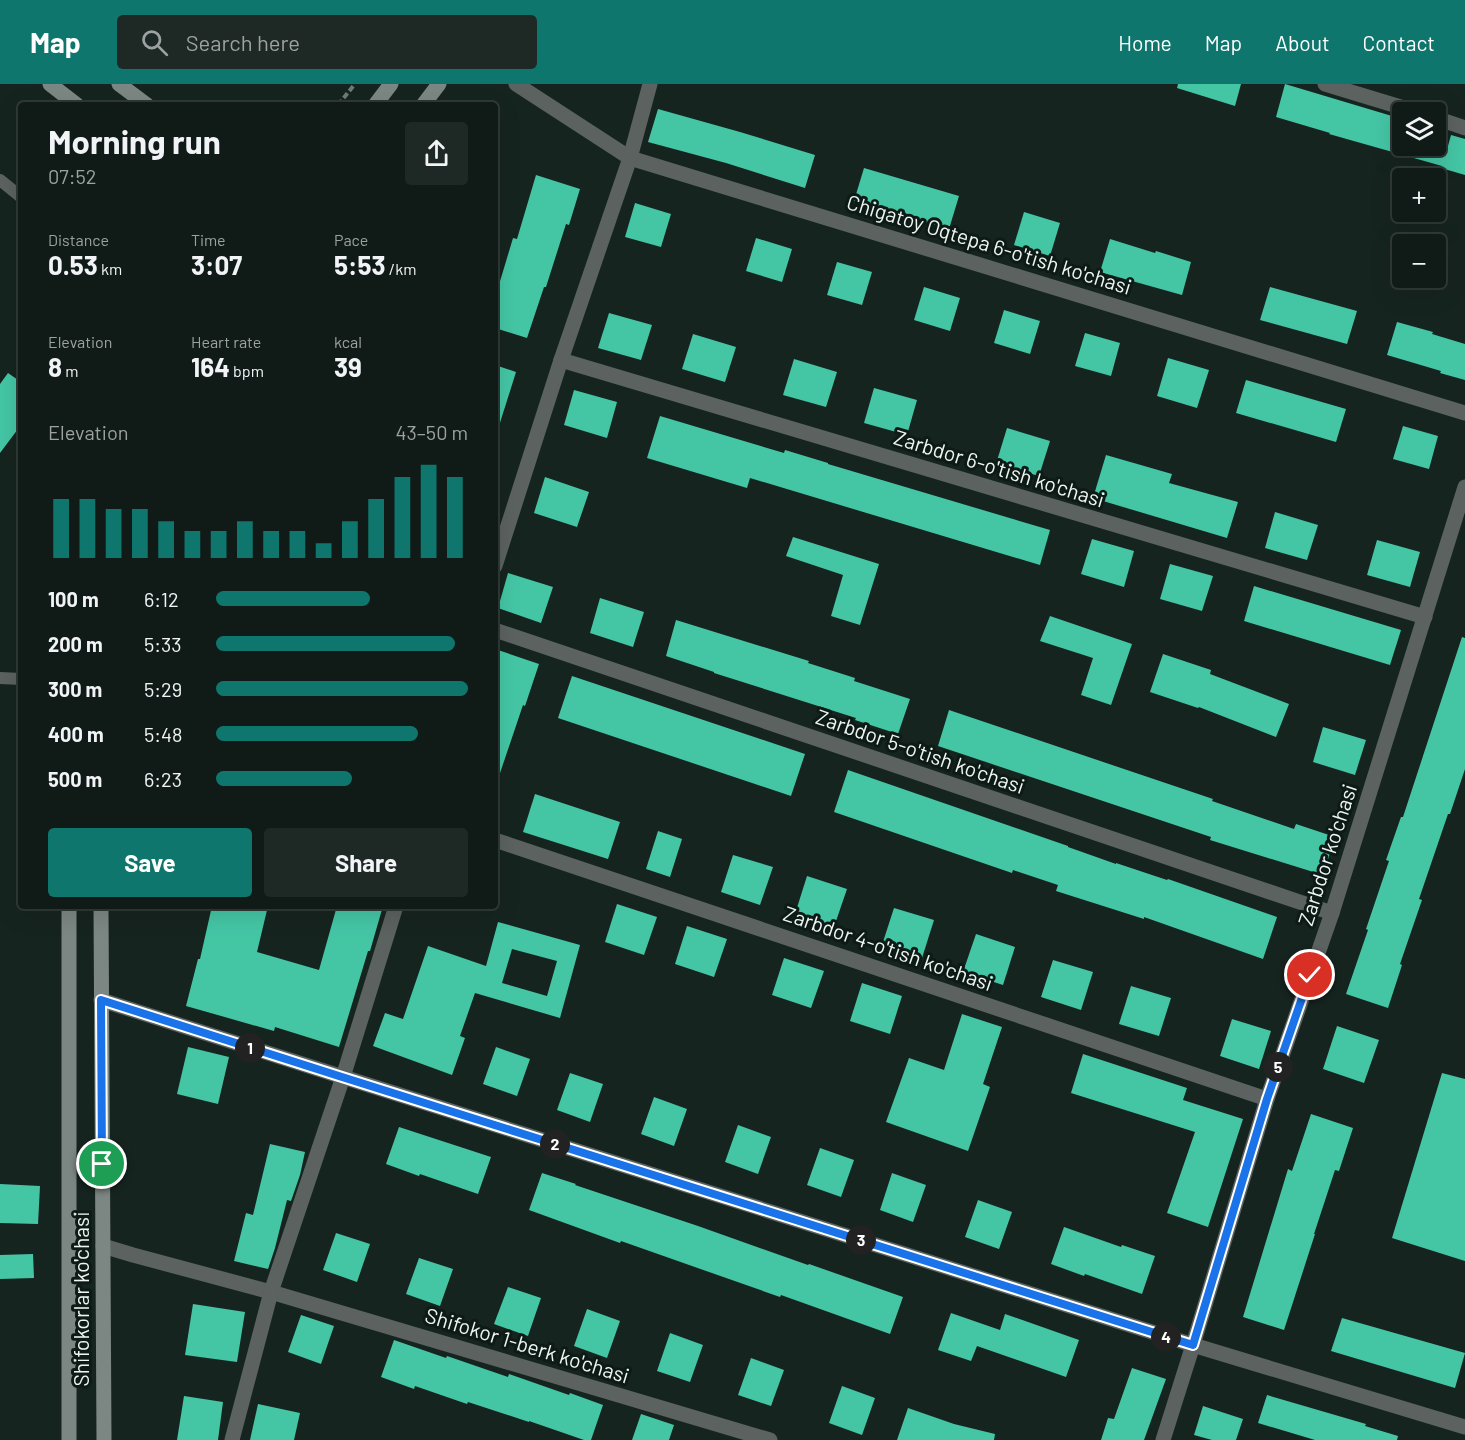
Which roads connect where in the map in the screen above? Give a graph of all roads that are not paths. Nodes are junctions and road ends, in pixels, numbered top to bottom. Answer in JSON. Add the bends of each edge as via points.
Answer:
{"nodes":[{"id":1,"x":50,"y":84,"type":"edge"},
{"id":2,"x":119,"y":84,"type":"edge"},
{"id":3,"x":391,"y":84,"type":"edge"},
{"id":4,"x":439,"y":84,"type":"edge"},
{"id":5,"x":516,"y":84,"type":"edge"},
{"id":6,"x":650,"y":84,"type":"edge"},
{"id":7,"x":1325,"y":84,"type":"edge"},
{"id":8,"x":73,"y":102,"type":"edge"},
{"id":9,"x":143,"y":102,"type":"edge"},
{"id":10,"x":377,"y":102,"type":"edge"},
{"id":11,"x":425,"y":102,"type":"edge"},
{"id":12,"x":1392,"y":104,"type":"edge"},
{"id":13,"x":1446,"y":121,"type":"edge"},
{"id":14,"x":1465,"y":128,"type":"edge"},
{"id":15,"x":630,"y":158,"type":"junction"},
{"id":16,"x":0,"y":180,"type":"edge"},
{"id":17,"x":18,"y":195,"type":"edge"},
{"id":18,"x":561,"y":360,"type":"junction"},
{"id":19,"x":1465,"y":413,"type":"edge"},
{"id":20,"x":1465,"y":487,"type":"edge"},
{"id":21,"x":498,"y":557,"type":"edge"},
{"id":22,"x":1425,"y":617,"type":"junction"},
{"id":23,"x":498,"y":631,"type":"edge"},
{"id":24,"x":0,"y":678,"type":"edge"},
{"id":25,"x":18,"y":679,"type":"edge"},
{"id":26,"x":498,"y":841,"type":"edge"},
{"id":27,"x":69,"y":909,"type":"edge"},
{"id":28,"x":101,"y":909,"type":"edge"},
{"id":29,"x":395,"y":909,"type":"edge"},
{"id":30,"x":1332,"y":913,"type":"junction"},
{"id":31,"x":101,"y":1000,"type":"junction"},
{"id":32,"x":342,"y":1077,"type":"junction"},
{"id":33,"x":1267,"y":1099,"type":"junction"},
{"id":34,"x":103,"y":1246,"type":"junction"},
{"id":35,"x":271,"y":1292,"type":"junction"},
{"id":36,"x":1193,"y":1345,"type":"junction"},
{"id":37,"x":1465,"y":1427,"type":"edge"},
{"id":38,"x":69,"y":1440,"type":"edge"},
{"id":39,"x":104,"y":1440,"type":"edge"},
{"id":40,"x":232,"y":1440,"type":"edge"},
{"id":41,"x":770,"y":1440,"type":"edge"},
{"id":42,"x":1163,"y":1440,"type":"edge"}],
"edges":[{"from":1,"to":8,"type":"main road"},
{"from":2,"to":9,"type":"main road"},
{"from":3,"to":10,"type":"main road"},
{"from":4,"to":11,"type":"main road"},
{"from":5,"to":15,"type":"street","name":"Chigatoy Oqtepa 6-o'tish ko'chasi"},
{"from":6,"to":15,"type":"street"},
{"from":7,"to":12,"type":"street"},
{"from":13,"to":14,"type":"street"},
{"from":15,"to":18,"type":"street"},
{"from":15,"to":19,"type":"street","name":"Chigatoy Oqtepa 6-o'tish ko'chasi"},
{"from":16,"to":17,"type":"lane"},
{"from":18,"to":21,"type":"street"},
{"from":18,"to":22,"type":"street","name":"Zarbdor 6-o'tish ko'chasi"},
{"from":20,"to":22,"type":"street","name":"Zarbdor ko'chasi"},
{"from":22,"to":30,"type":"street","name":"Zarbdor ko'chasi"},
{"from":23,"to":30,"type":"street","name":"Zarbdor 5-o'tish ko'chasi"},
{"from":24,"to":25,"type":"lane"},
{"from":26,"to":33,"type":"street","name":"Zarbdor 4-o'tish ko'chasi"},
{"from":27,"to":38,"type":"main road","name":"Shifokorlar ko'chasi"},
{"from":28,"to":31,"type":"main road","name":"Shifokorlar ko'chasi"},
{"from":29,"to":32,"type":"street"},
{"from":30,"to":33,"type":"street","name":"Zarbdor ko'chasi"},
{"from":31,"to":32,"type":"street"},
{"from":31,"to":34,"type":"main road","name":"Shifokorlar ko'chasi"},
{"from":32,"to":35,"type":"street"},
{"from":32,"to":36,"type":"street"},
{"from":33,"to":36,"type":"street","name":"Zarbdor ko'chasi"},
{"from":34,"to":35,"type":"street","name":"Shifokor 1-berk ko'chasi"},
{"from":34,"to":39,"type":"main road","name":"Shifokorlar ko'chasi"},
{"from":35,"to":40,"type":"street"},
{"from":35,"to":41,"type":"street","name":"Shifokor 1-berk ko'chasi"},
{"from":36,"to":37,"type":"street"},
{"from":36,"to":42,"type":"street","name":"Zarbdor ko'chasi"}]}
